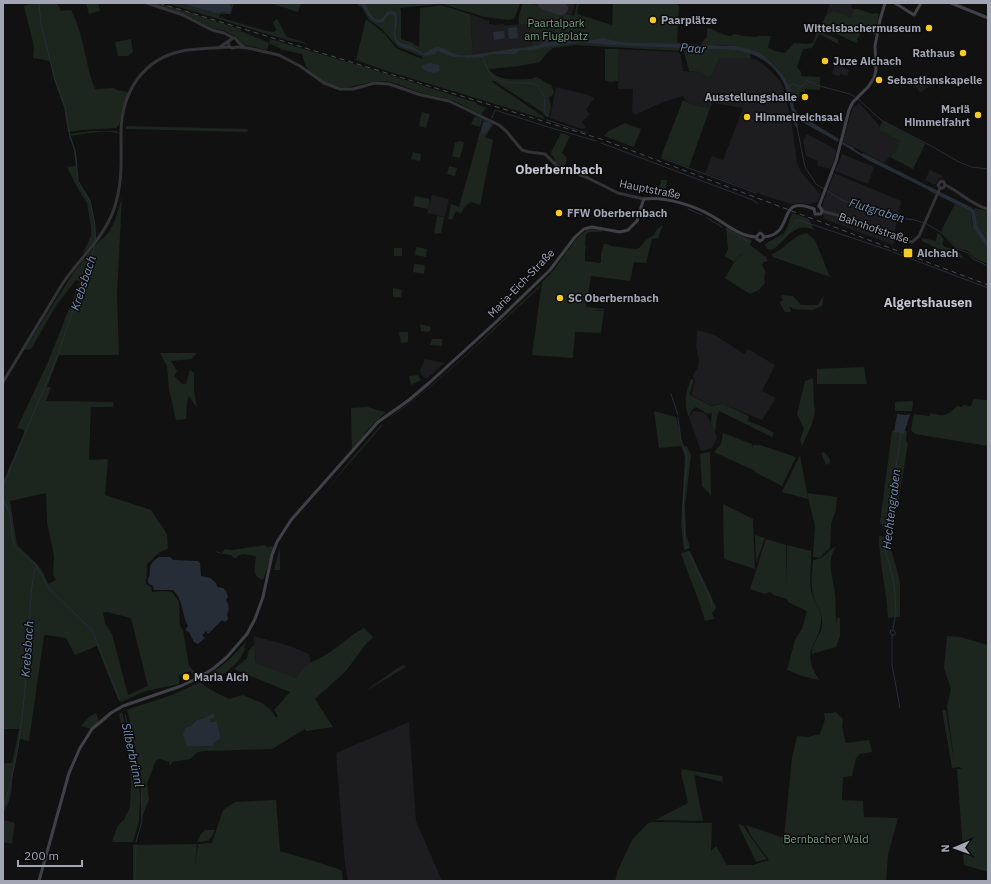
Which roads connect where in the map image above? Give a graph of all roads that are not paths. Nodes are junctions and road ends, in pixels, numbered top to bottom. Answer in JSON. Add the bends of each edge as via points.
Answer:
{"nodes":[{"id":1,"x":147,"y":3,"type":"edge"},
{"id":2,"x":885,"y":3,"type":"edge"},
{"id":3,"x":895,"y":3,"type":"edge"},
{"id":4,"x":921,"y":3,"type":"edge"},
{"id":5,"x":951,"y":3,"type":"edge"},
{"id":6,"x":988,"y":18,"type":"edge"},
{"id":7,"x":226,"y":34,"type":"junction"},
{"id":8,"x":233,"y":38,"type":"junction"},
{"id":9,"x":229,"y":41,"type":"junction"},
{"id":10,"x":239,"y":43,"type":"junction"},
{"id":11,"x":230,"y":47,"type":"junction"},
{"id":12,"x":237,"y":47,"type":"junction"},
{"id":13,"x":218,"y":48,"type":"junction"},
{"id":14,"x":248,"y":48,"type":"junction"},
{"id":15,"x":946,"y":185,"type":"junction"},
{"id":16,"x":940,"y":188,"type":"junction"},
{"id":17,"x":644,"y":198,"type":"junction"},
{"id":18,"x":819,"y":206,"type":"junction"},
{"id":19,"x":814,"y":209,"type":"junction"},
{"id":20,"x":988,"y":209,"type":"edge"},
{"id":21,"x":822,"y":211,"type":"junction"},
{"id":22,"x":3,"y":382,"type":"edge"},
{"id":23,"x":39,"y":881,"type":"edge"}],
"edges":[{"from":1,"to":7,"type":"street"},
{"from":2,"to":18,"type":"main road","via":[[875,46],[873,81],[853,102],[846,116],[836,161]]},
{"from":3,"to":4,"type":"main road","via":[[914,14]]},
{"from":5,"to":6,"type":"main road"},
{"from":7,"to":8,"type":"street"},
{"from":7,"to":9,"type":"street"},
{"from":8,"to":9,"type":"street"},
{"from":8,"to":10,"type":"street"},
{"from":9,"to":11,"type":"street"},
{"from":9,"to":13,"type":"street"},
{"from":10,"to":12,"type":"street"},
{"from":10,"to":14,"type":"street"},
{"from":11,"to":12,"type":"street"},
{"from":11,"to":13,"type":"street"},
{"from":12,"to":14,"type":"street"},
{"from":13,"to":22,"type":"street","via":[[175,53],[153,64],[137,79],[128,96],[123,115],[122,175],[110,218],[91,248],[63,283]]},
{"from":14,"to":17,"type":"street","name":"Hauptstraße","via":[[290,60],[335,88],[348,90],[371,84],[390,84],[455,103],[499,125],[522,150],[545,154],[557,166],[618,193]]},
{"from":15,"to":16,"type":"street"},
{"from":15,"to":16,"type":"street","via":[[941,181],[938,183]]},
{"from":15,"to":20,"type":"street","via":[[973,204]]},
{"from":16,"to":21,"type":"street","name":"Bahnhofstraße","via":[[917,238],[910,242]]},
{"from":17,"to":19,"type":"main road","name":"Hauptstraße","via":[[661,199],[691,207],[760,241],[780,231],[786,215],[794,207],[801,205]]},
{"from":17,"to":23,"type":"main road","name":"Maria-Eich-Straße","via":[[637,221],[628,230],[620,232],[592,227],[584,229],[550,270],[495,324],[409,400],[378,422],[291,520],[272,555],[255,619],[247,634],[227,657],[198,678],[123,706],[101,721],[89,734],[69,773]]},
{"from":18,"to":19,"type":"main road"},
{"from":18,"to":21,"type":"main road"},
{"from":19,"to":21,"type":"main road","via":[[816,214]]}]}
